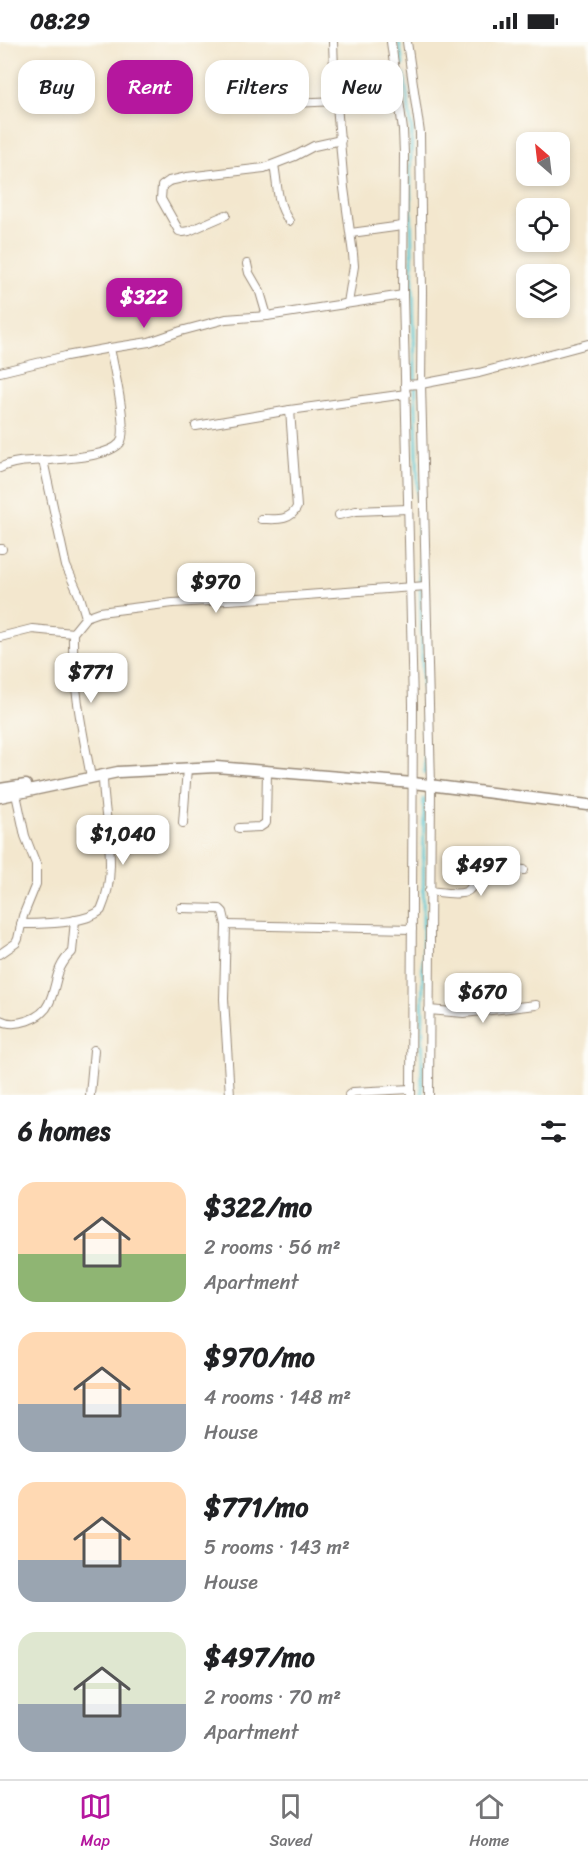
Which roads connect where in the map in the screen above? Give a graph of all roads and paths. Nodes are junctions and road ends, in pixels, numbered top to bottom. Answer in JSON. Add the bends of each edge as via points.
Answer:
{"nodes":[{"id":1,"x":333,"y":42,"type":"edge"},
{"id":2,"x":391,"y":42,"type":"edge"},
{"id":3,"x":407,"y":42,"type":"edge"},
{"id":4,"x":334,"y":60,"type":"edge"},
{"id":5,"x":393,"y":60,"type":"edge"},
{"id":6,"x":338,"y":114,"type":"edge"},
{"id":7,"x":401,"y":114,"type":"edge"},
{"id":8,"x":420,"y":133,"type":"junction"},
{"id":9,"x":341,"y":140,"type":"junction"},
{"id":10,"x":405,"y":153,"type":"junction"},
{"id":11,"x":274,"y":165,"type":"junction"},
{"id":12,"x":226,"y":215,"type":"dead end"},
{"id":13,"x":289,"y":221,"type":"dead end"},
{"id":14,"x":402,"y":226,"type":"junction"},
{"id":15,"x":351,"y":233,"type":"junction"},
{"id":16,"x":247,"y":264,"type":"dead end"},
{"id":17,"x":403,"y":295,"type":"junction"},
{"id":18,"x":348,"y":303,"type":"junction"},
{"id":19,"x":267,"y":316,"type":"junction"},
{"id":20,"x":588,"y":344,"type":"edge"},
{"id":21,"x":110,"y":348,"type":"junction"},
{"id":22,"x":0,"y":372,"type":"edge"},
{"id":23,"x":412,"y":386,"type":"junction"},
{"id":24,"x":290,"y":410,"type":"junction"},
{"id":25,"x":196,"y":426,"type":"dead end"},
{"id":26,"x":43,"y":460,"type":"junction"},
{"id":27,"x":0,"y":468,"type":"edge"},
{"id":28,"x":408,"y":509,"type":"junction"},
{"id":29,"x":339,"y":515,"type":"dead end"},
{"id":30,"x":261,"y":519,"type":"dead end"},
{"id":31,"x":418,"y":587,"type":"junction"},
{"id":32,"x":86,"y":617,"type":"junction"},
{"id":33,"x":73,"y":633,"type":"junction"},
{"id":34,"x":0,"y":637,"type":"edge"},
{"id":35,"x":187,"y":768,"type":"junction"},
{"id":36,"x":267,"y":771,"type":"junction"},
{"id":37,"x":103,"y":775,"type":"junction"},
{"id":38,"x":88,"y":778,"type":"junction"},
{"id":39,"x":413,"y":783,"type":"junction"},
{"id":40,"x":431,"y":785,"type":"junction"},
{"id":41,"x":0,"y":789,"type":"edge"},
{"id":42,"x":16,"y":794,"type":"junction"},
{"id":43,"x":0,"y":797,"type":"edge"},
{"id":44,"x":588,"y":805,"type":"edge"},
{"id":45,"x":183,"y":823,"type":"dead end"},
{"id":46,"x":239,"y":828,"type":"dead end"},
{"id":47,"x":524,"y":870,"type":"dead end"},
{"id":48,"x":429,"y":891,"type":"junction"},
{"id":49,"x":181,"y":908,"type":"dead end"},
{"id":50,"x":75,"y":920,"type":"junction"},
{"id":51,"x":21,"y":924,"type":"junction"},
{"id":52,"x":226,"y":925,"type":"junction"},
{"id":53,"x":412,"y":929,"type":"junction"},
{"id":54,"x":0,"y":954,"type":"edge"},
{"id":55,"x":536,"y":1005,"type":"dead end"},
{"id":56,"x":429,"y":1010,"type":"junction"},
{"id":57,"x":0,"y":1020,"type":"edge"},
{"id":58,"x":412,"y":1033,"type":"junction"},
{"id":59,"x":427,"y":1033,"type":"junction"},
{"id":60,"x":94,"y":1050,"type":"dead end"},
{"id":61,"x":411,"y":1092,"type":"edge"},
{"id":62,"x":90,"y":1095,"type":"edge"},
{"id":63,"x":230,"y":1095,"type":"edge"},
{"id":64,"x":349,"y":1095,"type":"edge"},
{"id":65,"x":429,"y":1095,"type":"edge"}],
"edges":[{"from":1,"to":4,"type":"street"},
{"from":2,"to":5,"type":"street"},
{"from":3,"to":8,"type":"street"},
{"from":6,"to":9,"type":"street"},
{"from":7,"to":10,"type":"street"},
{"from":8,"to":10,"type":"street"},
{"from":8,"to":23,"type":"street","via":[[422,292]]},
{"from":9,"to":11,"type":"street","via":[[315,146]]},
{"from":9,"to":15,"type":"street"},
{"from":10,"to":14,"type":"street"},
{"from":11,"to":12,"type":"street","via":[[178,179],[162,186],[161,199],[179,231],[189,231]]},
{"from":11,"to":13,"type":"street","via":[[278,200]]},
{"from":14,"to":15,"type":"street"},
{"from":14,"to":17,"type":"street"},
{"from":15,"to":18,"type":"street","via":[[354,266]]},
{"from":16,"to":19,"type":"street"},
{"from":17,"to":18,"type":"street"},
{"from":17,"to":23,"type":"street"},
{"from":18,"to":19,"type":"street"},
{"from":19,"to":21,"type":"street","via":[[226,319],[149,342]]},
{"from":20,"to":23,"type":"street"},
{"from":21,"to":22,"type":"street"},
{"from":21,"to":26,"type":"street","via":[[123,417],[119,444],[85,457]]},
{"from":23,"to":24,"type":"street"},
{"from":23,"to":28,"type":"street"},
{"from":23,"to":31,"type":"street"},
{"from":24,"to":25,"type":"street"},
{"from":24,"to":30,"type":"street","via":[[297,507],[286,518]]},
{"from":26,"to":27,"type":"street"},
{"from":26,"to":32,"type":"street","via":[[66,566]]},
{"from":28,"to":29,"type":"street"},
{"from":28,"to":31,"type":"street"},
{"from":31,"to":32,"type":"street","via":[[173,603]]},
{"from":31,"to":39,"type":"street"},
{"from":31,"to":40,"type":"street"},
{"from":32,"to":33,"type":"street"},
{"from":33,"to":34,"type":"street","via":[[32,629]]},
{"from":33,"to":38,"type":"street"},
{"from":35,"to":36,"type":"street"},
{"from":35,"to":37,"type":"street"},
{"from":35,"to":45,"type":"street"},
{"from":36,"to":39,"type":"street"},
{"from":36,"to":46,"type":"street","via":[[266,823]]},
{"from":37,"to":38,"type":"street"},
{"from":37,"to":50,"type":"street","via":[[110,877],[101,910]]},
{"from":38,"to":41,"type":"street"},
{"from":38,"to":42,"type":"street"},
{"from":39,"to":40,"type":"street"},
{"from":39,"to":53,"type":"street"},
{"from":40,"to":44,"type":"street"},
{"from":40,"to":48,"type":"street"},
{"from":42,"to":43,"type":"street"},
{"from":42,"to":51,"type":"street","via":[[36,864],[36,884]]},
{"from":47,"to":48,"type":"street","via":[[475,865],[471,869],[472,888],[466,892]]},
{"from":48,"to":56,"type":"street"},
{"from":49,"to":52,"type":"street","via":[[220,909]]},
{"from":50,"to":51,"type":"street"},
{"from":50,"to":57,"type":"street","via":[[72,952],[58,971],[48,1006],[21,1024]]},
{"from":51,"to":54,"type":"street","via":[[16,943]]},
{"from":52,"to":53,"type":"street"},
{"from":52,"to":63,"type":"street","via":[[224,999]]},
{"from":53,"to":58,"type":"street"},
{"from":55,"to":56,"type":"street","via":[[464,1012]]},
{"from":56,"to":59,"type":"street"},
{"from":58,"to":59,"type":"street"},
{"from":58,"to":61,"type":"street"},
{"from":59,"to":65,"type":"street"},
{"from":60,"to":62,"type":"street"},
{"from":61,"to":64,"type":"street"}]}
